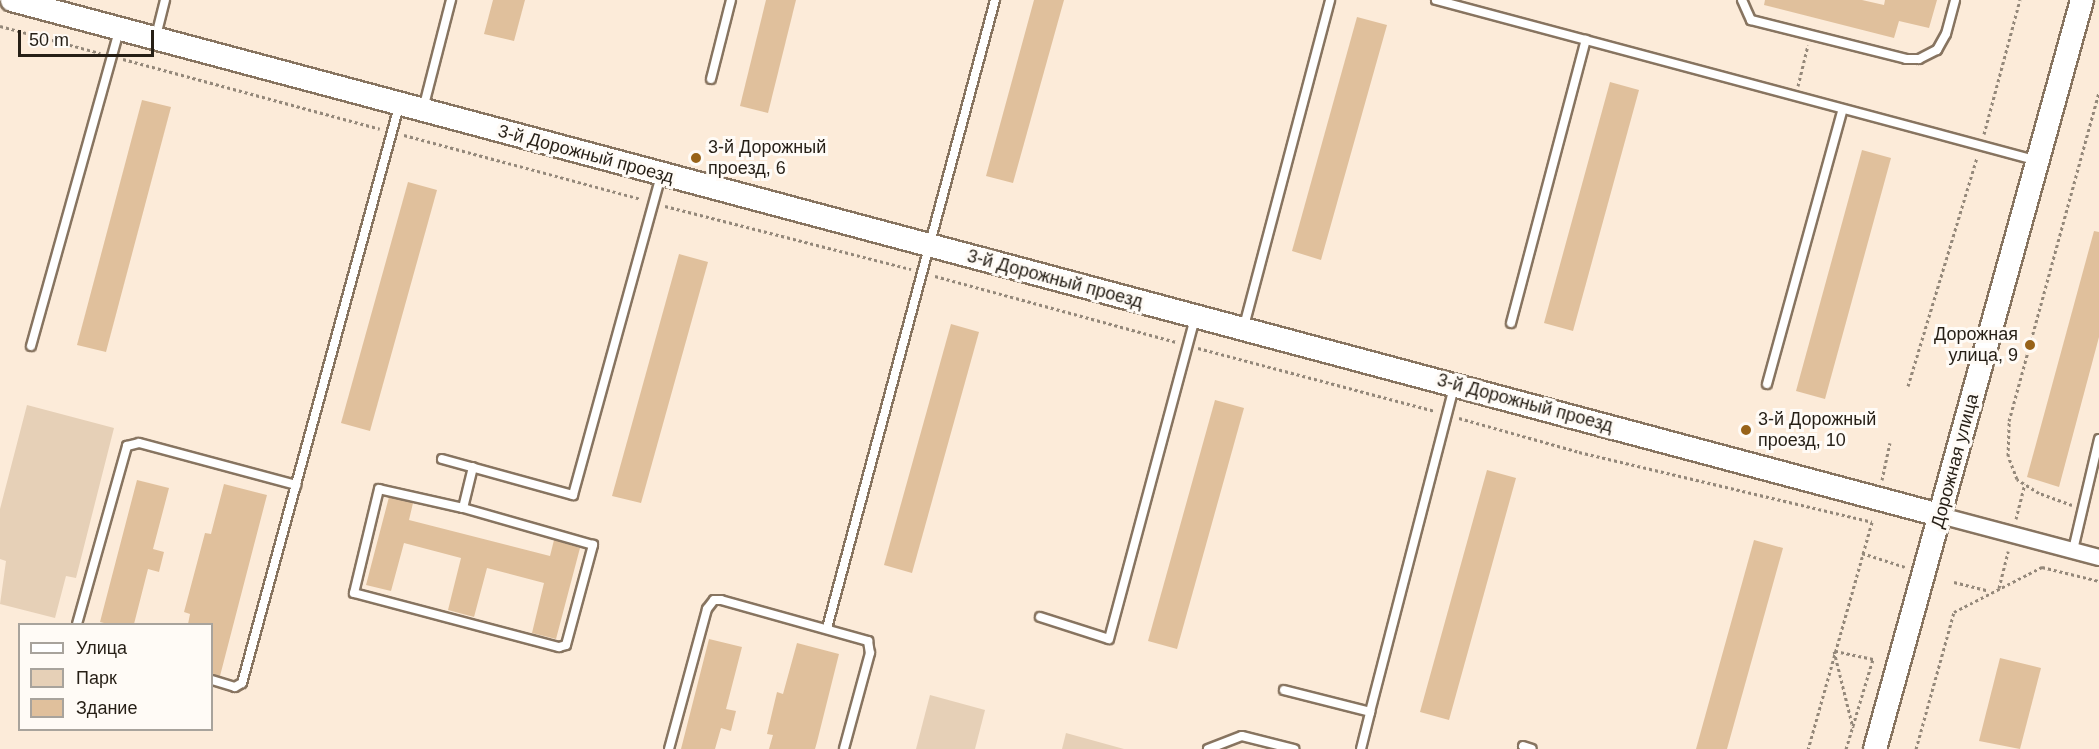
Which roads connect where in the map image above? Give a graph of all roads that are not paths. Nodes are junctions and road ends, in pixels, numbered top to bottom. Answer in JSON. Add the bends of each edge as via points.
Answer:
{"nodes":[{"id":1,"x":12,"y":0,"type":"edge"},
{"id":2,"x":165,"y":0,"type":"edge"},
{"id":3,"x":451,"y":0,"type":"edge"},
{"id":4,"x":730,"y":0,"type":"edge"},
{"id":5,"x":995,"y":0,"type":"edge"},
{"id":6,"x":1330,"y":0,"type":"edge"},
{"id":7,"x":1436,"y":0,"type":"edge"},
{"id":8,"x":1742,"y":0,"type":"edge"},
{"id":9,"x":1955,"y":0,"type":"edge"},
{"id":10,"x":2082,"y":0,"type":"edge"},
{"id":11,"x":119,"y":29,"type":"junction"},
{"id":12,"x":155,"y":39,"type":"junction"},
{"id":13,"x":1586,"y":40,"type":"junction"},
{"id":14,"x":711,"y":79,"type":"dead end"},
{"id":15,"x":399,"y":104,"type":"junction"},
{"id":16,"x":1843,"y":109,"type":"junction"},
{"id":17,"x":423,"y":111,"type":"junction"},
{"id":18,"x":2037,"y":161,"type":"junction"},
{"id":19,"x":661,"y":174,"type":"junction"},
{"id":20,"x":930,"y":245,"type":"junction"},
{"id":21,"x":1196,"y":316,"type":"junction"},
{"id":22,"x":1511,"y":323,"type":"dead end"},
{"id":23,"x":1244,"y":329,"type":"junction"},
{"id":24,"x":31,"y":346,"type":"dead end"},
{"id":25,"x":1767,"y":384,"type":"dead end"},
{"id":26,"x":1455,"y":385,"type":"junction"},
{"id":27,"x":2099,"y":439,"type":"edge"},
{"id":28,"x":442,"y":459,"type":"dead end"},
{"id":29,"x":473,"y":467,"type":"junction"},
{"id":30,"x":296,"y":485,"type":"junction"},
{"id":31,"x":462,"y":508,"type":"junction"},
{"id":32,"x":1940,"y":515,"type":"junction"},
{"id":33,"x":2073,"y":550,"type":"junction"},
{"id":34,"x":2099,"y":557,"type":"edge"},
{"id":35,"x":1040,"y":617,"type":"dead end"},
{"id":36,"x":77,"y":623,"type":"edge"},
{"id":37,"x":827,"y":628,"type":"junction"},
{"id":38,"x":213,"y":680,"type":"edge"},
{"id":39,"x":1284,"y":690,"type":"dead end"},
{"id":40,"x":1370,"y":712,"type":"junction"},
{"id":41,"x":1523,"y":747,"type":"dead end"},
{"id":42,"x":669,"y":749,"type":"edge"},
{"id":43,"x":844,"y":749,"type":"edge"},
{"id":44,"x":1208,"y":749,"type":"edge"},
{"id":45,"x":1294,"y":749,"type":"edge"},
{"id":46,"x":1361,"y":749,"type":"edge"},
{"id":47,"x":1532,"y":749,"type":"edge"},
{"id":48,"x":1875,"y":749,"type":"edge"}],
"edges":[{"from":1,"to":11,"type":"street","name":"3-й Дорожный проезд"},
{"from":2,"to":12,"type":"lane"},
{"from":3,"to":17,"type":"lane"},
{"from":4,"to":14,"type":"lane"},
{"from":5,"to":20,"type":"lane"},
{"from":6,"to":23,"type":"lane"},
{"from":7,"to":13,"type":"lane"},
{"from":8,"to":9,"type":"lane","via":[[1751,20],[1906,59],[1919,59],[1936,50],[1946,34]]},
{"from":10,"to":18,"type":"street","name":"Дорожная улица"},
{"from":11,"to":12,"type":"street","name":"3-й Дорожный проезд"},
{"from":11,"to":24,"type":"lane"},
{"from":12,"to":15,"type":"street","name":"3-й Дорожный проезд"},
{"from":13,"to":16,"type":"lane"},
{"from":13,"to":22,"type":"lane"},
{"from":15,"to":17,"type":"street","name":"3-й Дорожный проезд"},
{"from":15,"to":30,"type":"lane"},
{"from":16,"to":18,"type":"lane"},
{"from":16,"to":25,"type":"lane"},
{"from":17,"to":19,"type":"street","name":"3-й Дорожный проезд"},
{"from":18,"to":32,"type":"street","name":"Дорожная улица"},
{"from":19,"to":20,"type":"street","name":"3-й Дорожный проезд"},
{"from":19,"to":29,"type":"lane","via":[[573,495]]},
{"from":20,"to":21,"type":"street","name":"3-й Дорожный проезд"},
{"from":20,"to":37,"type":"lane"},
{"from":21,"to":23,"type":"street","name":"3-й Дорожный проезд"},
{"from":21,"to":35,"type":"lane","via":[[1109,639]]},
{"from":23,"to":26,"type":"street","name":"3-й Дорожный проезд"},
{"from":26,"to":32,"type":"street","name":"3-й Дорожный проезд"},
{"from":26,"to":40,"type":"lane"},
{"from":27,"to":33,"type":"lane"},
{"from":28,"to":29,"type":"lane"},
{"from":29,"to":31,"type":"lane"},
{"from":30,"to":36,"type":"lane","via":[[139,442],[127,446]]},
{"from":30,"to":38,"type":"lane","via":[[242,683],[235,687]]},
{"from":31,"to":31,"type":"lane","via":[[591,542],[566,645],[559,647],[354,593],[379,489]]},
{"from":32,"to":33,"type":"street","name":"3-й Дорожный проезд"},
{"from":32,"to":48,"type":"street","name":"Дорожная улица"},
{"from":33,"to":34,"type":"street","name":"3-й Дорожный проезд"},
{"from":37,"to":42,"type":"lane","via":[[721,600],[710,604]]},
{"from":37,"to":43,"type":"lane","via":[[863,638],[871,646]]},
{"from":39,"to":40,"type":"lane"},
{"from":40,"to":46,"type":"lane"},
{"from":41,"to":47,"type":"lane"},
{"from":44,"to":45,"type":"lane","via":[[1242,736]]}]}
